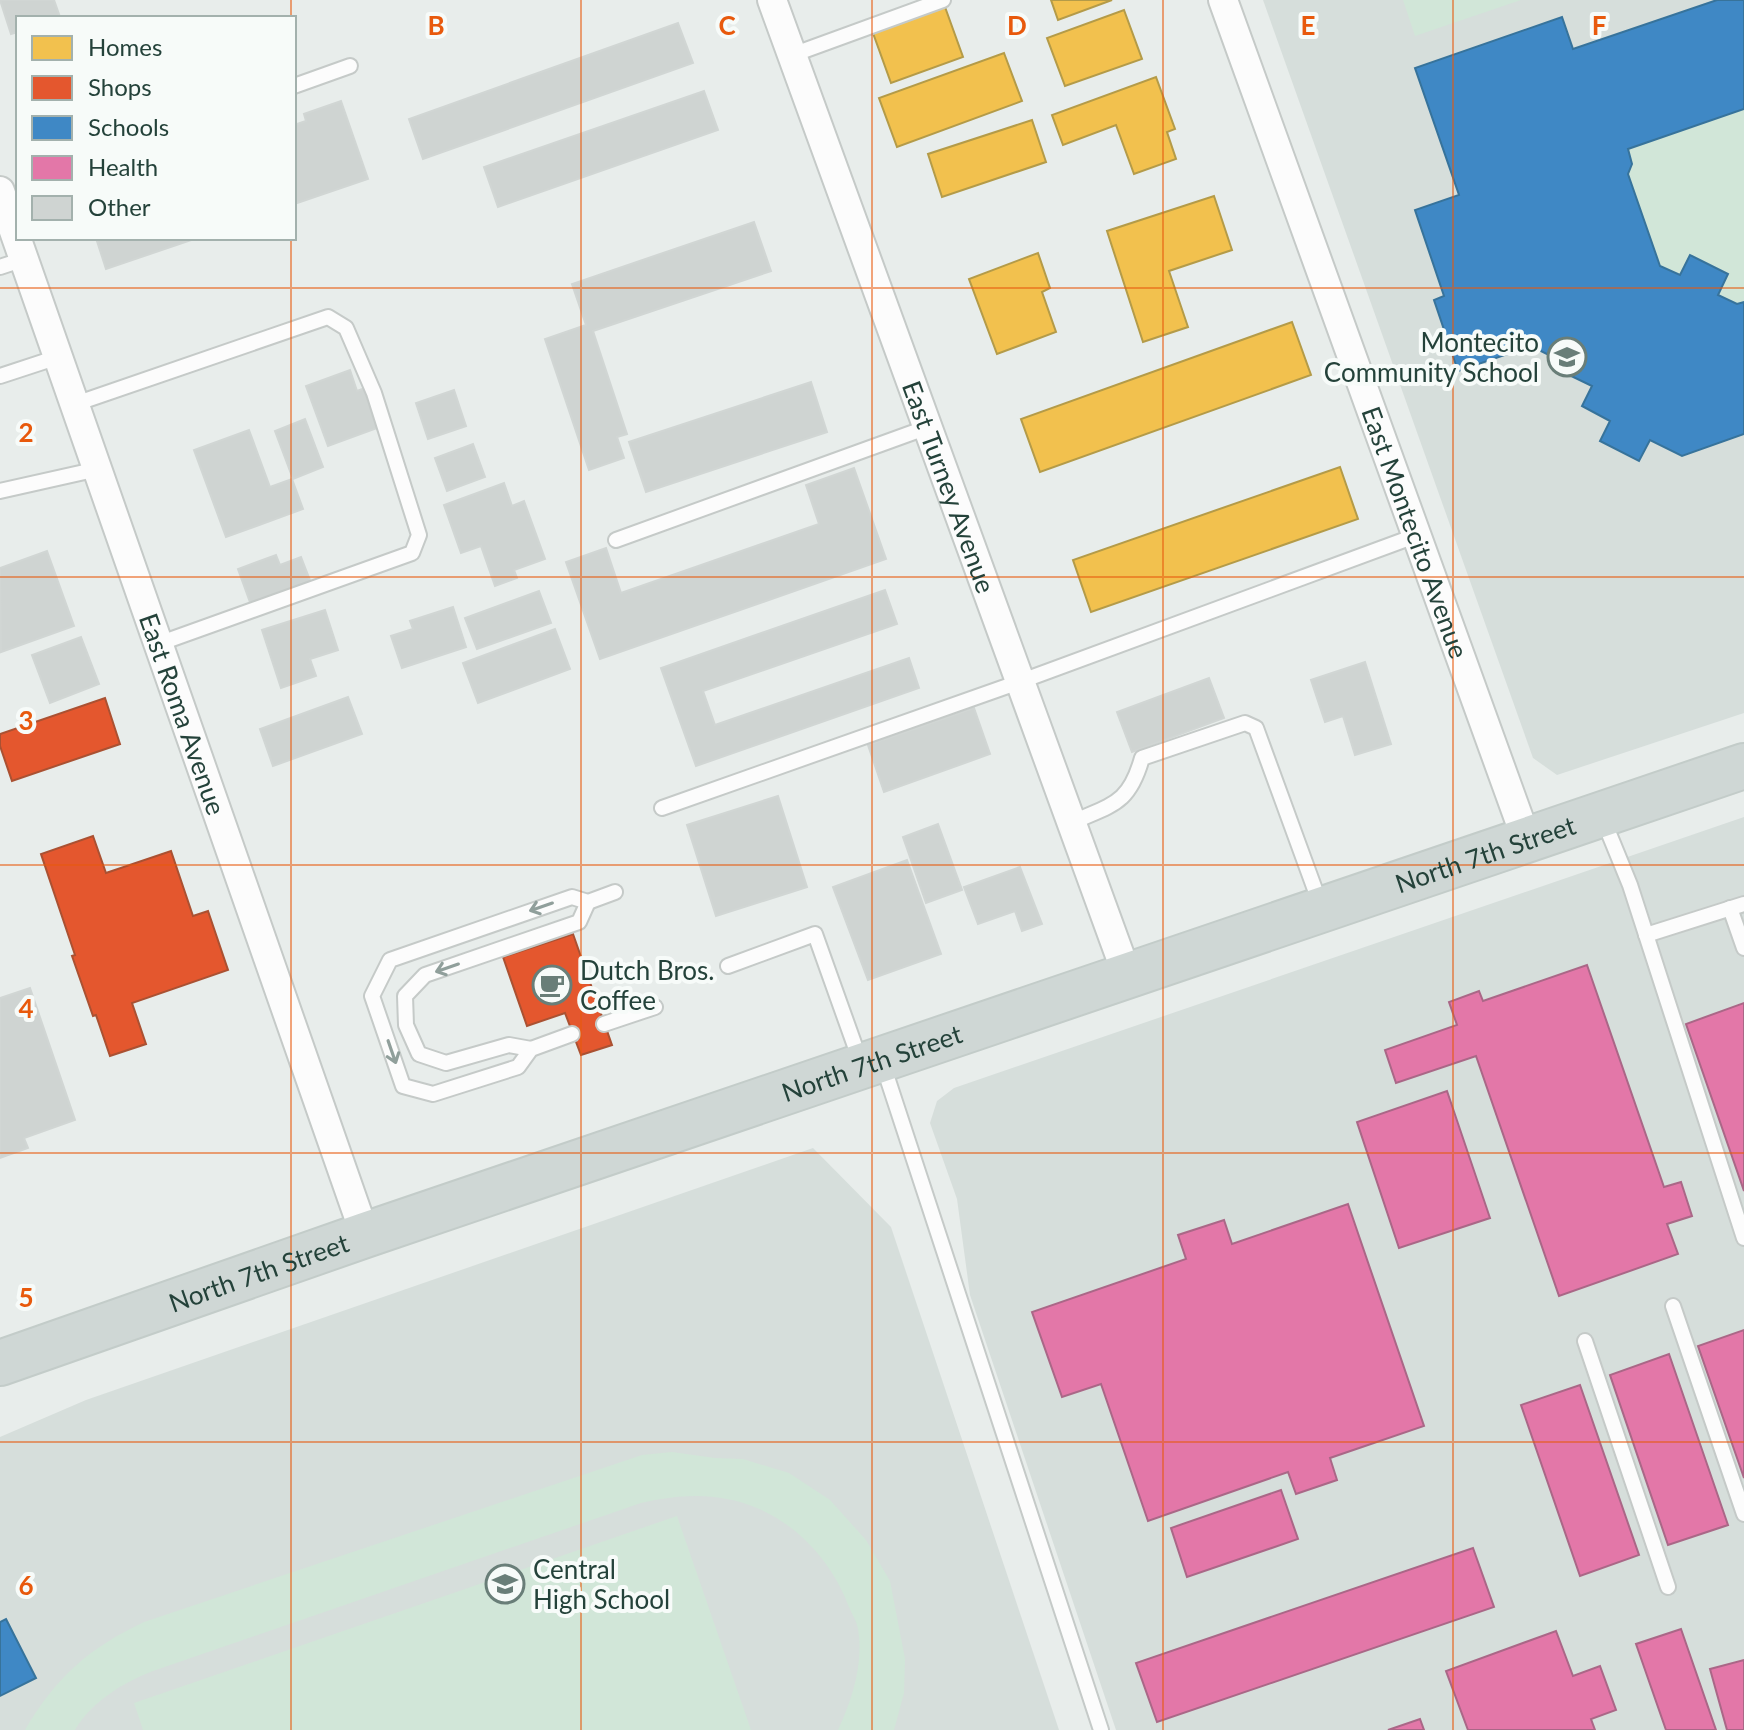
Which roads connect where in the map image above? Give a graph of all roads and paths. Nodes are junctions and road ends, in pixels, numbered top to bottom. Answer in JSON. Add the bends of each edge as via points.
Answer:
{"nodes":[{"id":1,"x":772,"y":0,"type":"edge"},
{"id":2,"x":943,"y":0,"type":"edge"},
{"id":3,"x":1223,"y":0,"type":"edge"},
{"id":4,"x":792,"y":55,"type":"junction"},
{"id":5,"x":350,"y":66,"type":"dead end"},
{"id":6,"x":296,"y":85,"type":"edge"},
{"id":7,"x":3,"y":197,"type":"edge"},
{"id":8,"x":12,"y":263,"type":"edge"},
{"id":9,"x":58,"y":357,"type":"junction"},
{"id":10,"x":0,"y":376,"type":"edge"},
{"id":11,"x":75,"y":404,"type":"junction"},
{"id":12,"x":928,"y":427,"type":"junction"},
{"id":13,"x":98,"y":469,"type":"junction"},
{"id":14,"x":0,"y":491,"type":"edge"},
{"id":15,"x":1415,"y":536,"type":"junction"},
{"id":16,"x":616,"y":540,"type":"dead end"},
{"id":17,"x":158,"y":644,"type":"junction"},
{"id":18,"x":1019,"y":682,"type":"junction"},
{"id":19,"x":1744,"y":766,"type":"edge"},
{"id":20,"x":662,"y":808,"type":"dead end"},
{"id":21,"x":1601,"y":815,"type":"junction"},
{"id":22,"x":1073,"y":822,"type":"junction"},
{"id":23,"x":1527,"y":841,"type":"junction"},
{"id":24,"x":615,"y":892,"type":"dead end"},
{"id":25,"x":588,"y":902,"type":"junction"},
{"id":26,"x":1737,"y":906,"type":"edge"},
{"id":27,"x":1323,"y":910,"type":"junction"},
{"id":28,"x":1646,"y":935,"type":"junction"},
{"id":29,"x":1744,"y":948,"type":"edge"},
{"id":30,"x":728,"y":966,"type":"dead end"},
{"id":31,"x":1127,"y":975,"type":"junction"},
{"id":32,"x":655,"y":1007,"type":"dead end"},
{"id":33,"x":604,"y":1024,"type":"dead end"},
{"id":34,"x":572,"y":1034,"type":"dead end"},
{"id":35,"x":531,"y":1049,"type":"junction"},
{"id":36,"x":872,"y":1064,"type":"junction"},
{"id":37,"x":365,"y":1235,"type":"junction"},
{"id":38,"x":1744,"y":1238,"type":"edge"},
{"id":39,"x":1673,"y":1306,"type":"dead end"},
{"id":40,"x":1585,"y":1341,"type":"dead end"},
{"id":41,"x":0,"y":1363,"type":"edge"},
{"id":42,"x":1744,"y":1514,"type":"edge"},
{"id":43,"x":1668,"y":1587,"type":"dead end"},
{"id":44,"x":1101,"y":1730,"type":"edge"}],
"edges":[{"from":1,"to":4,"type":"street","name":"East Turney Avenue"},
{"from":2,"to":4,"type":"lane"},
{"from":3,"to":15,"type":"street","name":"East Montecito Avenue"},
{"from":4,"to":12,"type":"street","name":"East Turney Avenue"},
{"from":5,"to":6,"type":"lane"},
{"from":7,"to":8,"type":"street","name":"East Roma Avenue"},
{"from":8,"to":9,"type":"street","name":"East Roma Avenue"},
{"from":9,"to":10,"type":"lane"},
{"from":9,"to":11,"type":"street","name":"East Roma Avenue"},
{"from":11,"to":13,"type":"street","name":"East Roma Avenue"},
{"from":11,"to":17,"type":"lane","via":[[328,317],[346,328],[374,393],[419,535],[412,553]]},
{"from":12,"to":16,"type":"lane"},
{"from":12,"to":18,"type":"street","name":"East Turney Avenue"},
{"from":13,"to":14,"type":"lane"},
{"from":13,"to":17,"type":"street","name":"East Roma Avenue"},
{"from":15,"to":18,"type":"lane"},
{"from":15,"to":23,"type":"street","name":"East Montecito Avenue"},
{"from":17,"to":37,"type":"street","name":"East Roma Avenue"},
{"from":18,"to":20,"type":"lane"},
{"from":18,"to":22,"type":"street","name":"East Turney Avenue"},
{"from":19,"to":21,"type":"main road","name":"North 7th Street"},
{"from":21,"to":23,"type":"main road","name":"North 7th Street"},
{"from":21,"to":28,"type":"lane"},
{"from":22,"to":27,"type":"lane","via":[[1120,801],[1136,781],[1142,758],[1245,723],[1256,728]]},
{"from":22,"to":31,"type":"street","name":"East Turney Avenue"},
{"from":23,"to":27,"type":"main road","name":"North 7th Street"},
{"from":24,"to":25,"type":"lane"},
{"from":25,"to":35,"type":"lane","one_way":true,"via":[[579,922],[425,975],[405,996],[406,1025],[419,1054],[446,1063],[509,1045]]},
{"from":25,"to":35,"type":"lane","one_way":true,"via":[[572,897],[390,960],[372,996],[403,1086],[433,1094],[518,1067]]},
{"from":26,"to":28,"type":"lane"},
{"from":26,"to":29,"type":"lane"},
{"from":27,"to":31,"type":"main road","name":"North 7th Street"},
{"from":28,"to":38,"type":"lane"},
{"from":30,"to":36,"type":"lane","via":[[815,934]]},
{"from":31,"to":36,"type":"main road","name":"North 7th Street"},
{"from":32,"to":33,"type":"lane"},
{"from":34,"to":35,"type":"lane"},
{"from":36,"to":37,"type":"main road","name":"North 7th Street"},
{"from":36,"to":44,"type":"lane"},
{"from":37,"to":41,"type":"main road","name":"North 7th Street"},
{"from":39,"to":42,"type":"lane"},
{"from":40,"to":43,"type":"lane"}]}
